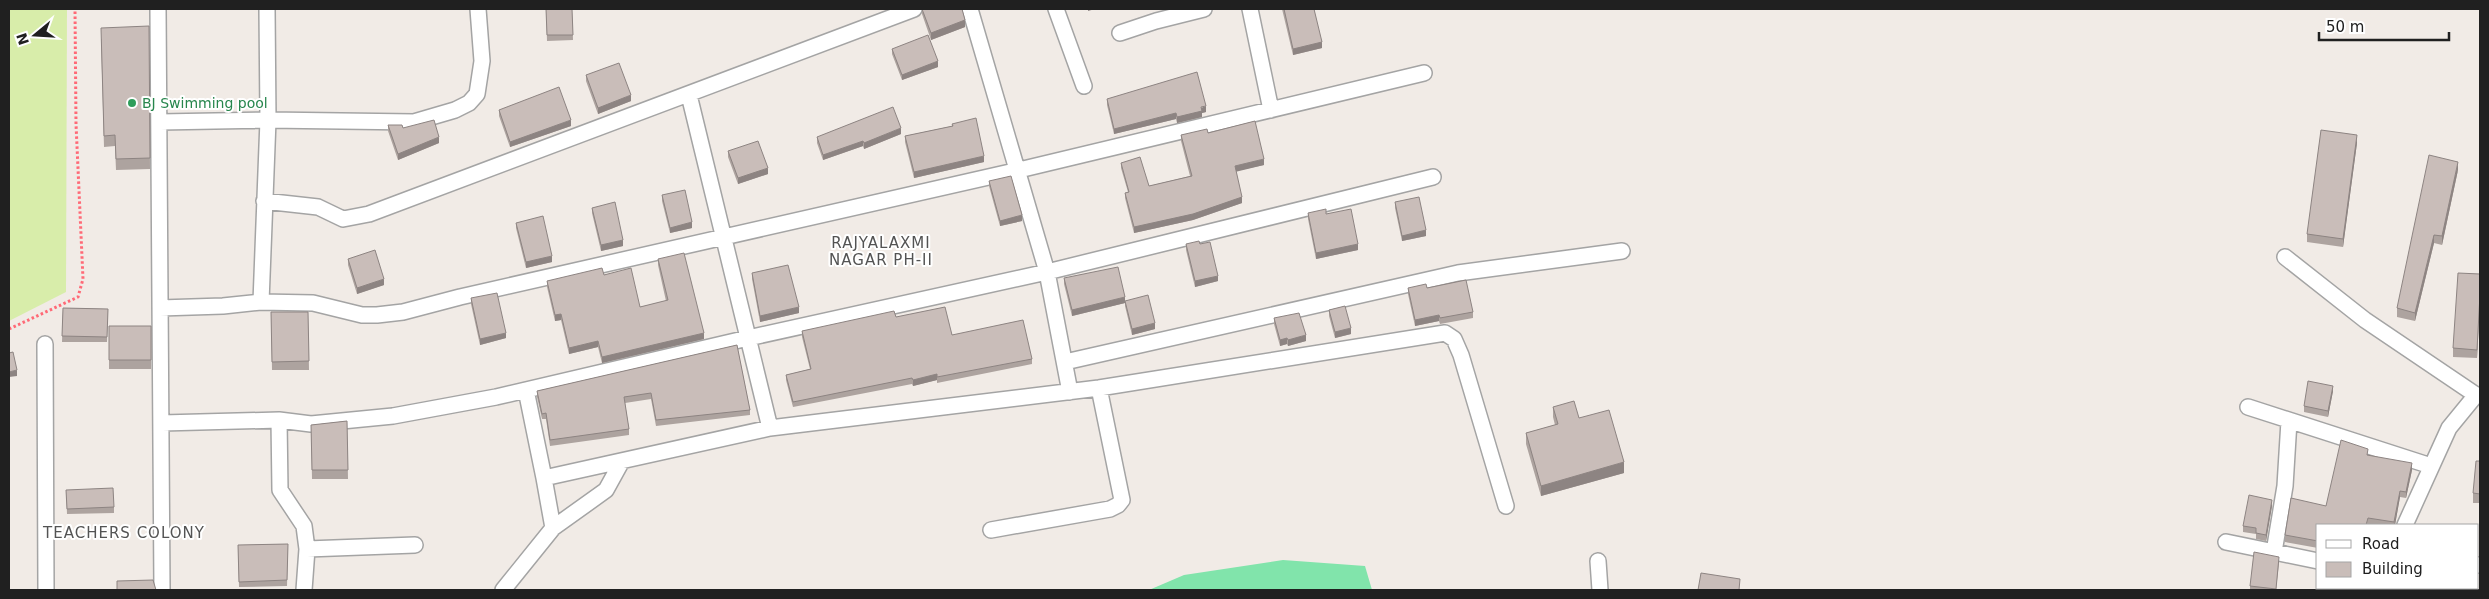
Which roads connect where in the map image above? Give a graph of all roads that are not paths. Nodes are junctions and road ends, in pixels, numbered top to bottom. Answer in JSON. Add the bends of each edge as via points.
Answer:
{"nodes":[{"id":1,"x":158,"y":9,"type":"edge"},
{"id":2,"x":267,"y":9,"type":"edge"},
{"id":3,"x":478,"y":9,"type":"edge"},
{"id":4,"x":914,"y":9,"type":"edge"},
{"id":5,"x":970,"y":9,"type":"edge"},
{"id":6,"x":1056,"y":9,"type":"edge"},
{"id":7,"x":1204,"y":9,"type":"edge"},
{"id":8,"x":1250,"y":9,"type":"edge"},
{"id":9,"x":1120,"y":33,"type":"dead end"},
{"id":10,"x":1424,"y":73,"type":"dead end"},
{"id":11,"x":1084,"y":86,"type":"dead end"},
{"id":12,"x":689,"y":95,"type":"junction"},
{"id":13,"x":1272,"y":110,"type":"junction"},
{"id":14,"x":268,"y":120,"type":"junction"},
{"id":15,"x":160,"y":122,"type":"junction"},
{"id":16,"x":1019,"y":170,"type":"junction"},
{"id":17,"x":1433,"y":177,"type":"dead end"},
{"id":18,"x":264,"y":201,"type":"junction"},
{"id":19,"x":724,"y":237,"type":"junction"},
{"id":20,"x":1622,"y":251,"type":"dead end"},
{"id":21,"x":2285,"y":257,"type":"dead end"},
{"id":22,"x":1047,"y":272,"type":"junction"},
{"id":23,"x":261,"y":302,"type":"junction"},
{"id":24,"x":160,"y":308,"type":"junction"},
{"id":25,"x":748,"y":338,"type":"junction"},
{"id":26,"x":45,"y":344,"type":"dead end"},
{"id":27,"x":1065,"y":362,"type":"junction"},
{"id":28,"x":1099,"y":388,"type":"junction"},
{"id":29,"x":526,"y":390,"type":"junction"},
{"id":30,"x":1070,"y":392,"type":"junction"},
{"id":31,"x":2478,"y":395,"type":"edge"},
{"id":32,"x":2248,"y":407,"type":"dead end"},
{"id":33,"x":279,"y":420,"type":"junction"},
{"id":34,"x":2289,"y":421,"type":"junction"},
{"id":35,"x":162,"y":423,"type":"junction"},
{"id":36,"x":770,"y":428,"type":"junction"},
{"id":37,"x":622,"y":461,"type":"junction"},
{"id":38,"x":2431,"y":466,"type":"junction"},
{"id":39,"x":544,"y":478,"type":"junction"},
{"id":40,"x":1506,"y":506,"type":"dead end"},
{"id":41,"x":2406,"y":524,"type":"edge"},
{"id":42,"x":553,"y":528,"type":"junction"},
{"id":43,"x":991,"y":530,"type":"dead end"},
{"id":44,"x":2226,"y":542,"type":"dead end"},
{"id":45,"x":415,"y":544,"type":"dead end"},
{"id":46,"x":307,"y":549,"type":"junction"},
{"id":47,"x":2274,"y":552,"type":"junction"},
{"id":48,"x":1598,"y":561,"type":"dead end"},
{"id":49,"x":2316,"y":561,"type":"edge"},
{"id":50,"x":46,"y":590,"type":"edge"},
{"id":51,"x":162,"y":590,"type":"edge"},
{"id":52,"x":304,"y":590,"type":"edge"},
{"id":53,"x":503,"y":590,"type":"edge"},
{"id":54,"x":1600,"y":590,"type":"edge"}],
"edges":[{"from":1,"to":15,"type":"street"},
{"from":2,"to":14,"type":"street"},
{"from":3,"to":14,"type":"street","via":[[482,61],[477,94],[469,103],[414,122]]},
{"from":4,"to":12,"type":"street"},
{"from":5,"to":16,"type":"street"},
{"from":6,"to":11,"type":"street"},
{"from":7,"to":9,"type":"street"},
{"from":8,"to":13,"type":"street"},
{"from":10,"to":13,"type":"street"},
{"from":12,"to":18,"type":"street","via":[[353,219],[343,219],[310,205]]},
{"from":12,"to":19,"type":"street"},
{"from":13,"to":16,"type":"street"},
{"from":14,"to":15,"type":"street"},
{"from":14,"to":18,"type":"street"},
{"from":15,"to":24,"type":"street"},
{"from":16,"to":19,"type":"street"},
{"from":16,"to":22,"type":"street"},
{"from":17,"to":22,"type":"street"},
{"from":18,"to":23,"type":"street"},
{"from":19,"to":23,"type":"street","via":[[403,312],[362,315],[313,303]]},
{"from":19,"to":25,"type":"street"},
{"from":20,"to":27,"type":"street","via":[[1458,273]]},
{"from":21,"to":31,"type":"street","via":[[2365,320]]},
{"from":22,"to":25,"type":"street"},
{"from":22,"to":27,"type":"street"},
{"from":23,"to":24,"type":"street"},
{"from":24,"to":35,"type":"street"},
{"from":25,"to":29,"type":"street"},
{"from":25,"to":36,"type":"street"},
{"from":26,"to":50,"type":"street"},
{"from":27,"to":30,"type":"street"},
{"from":28,"to":30,"type":"street"},
{"from":28,"to":40,"type":"street","via":[[1445,333],[1454,339],[1461,355]]},
{"from":28,"to":43,"type":"street","via":[[1122,500],[1110,509]]},
{"from":29,"to":33,"type":"street","via":[[393,416],[311,424]]},
{"from":29,"to":39,"type":"street"},
{"from":30,"to":36,"type":"street"},
{"from":31,"to":38,"type":"street","via":[[2449,428]]},
{"from":32,"to":34,"type":"street"},
{"from":33,"to":35,"type":"street"},
{"from":33,"to":46,"type":"street","via":[[280,490],[304,526]]},
{"from":34,"to":38,"type":"street"},
{"from":34,"to":47,"type":"street","via":[[2285,486]]},
{"from":35,"to":51,"type":"street"},
{"from":36,"to":37,"type":"street"},
{"from":37,"to":39,"type":"street"},
{"from":37,"to":42,"type":"street","via":[[606,490]]},
{"from":38,"to":41,"type":"street"},
{"from":39,"to":42,"type":"street"},
{"from":42,"to":53,"type":"street"},
{"from":44,"to":47,"type":"street"},
{"from":45,"to":46,"type":"street"},
{"from":46,"to":52,"type":"street"},
{"from":47,"to":49,"type":"street"},
{"from":48,"to":54,"type":"street"}]}
